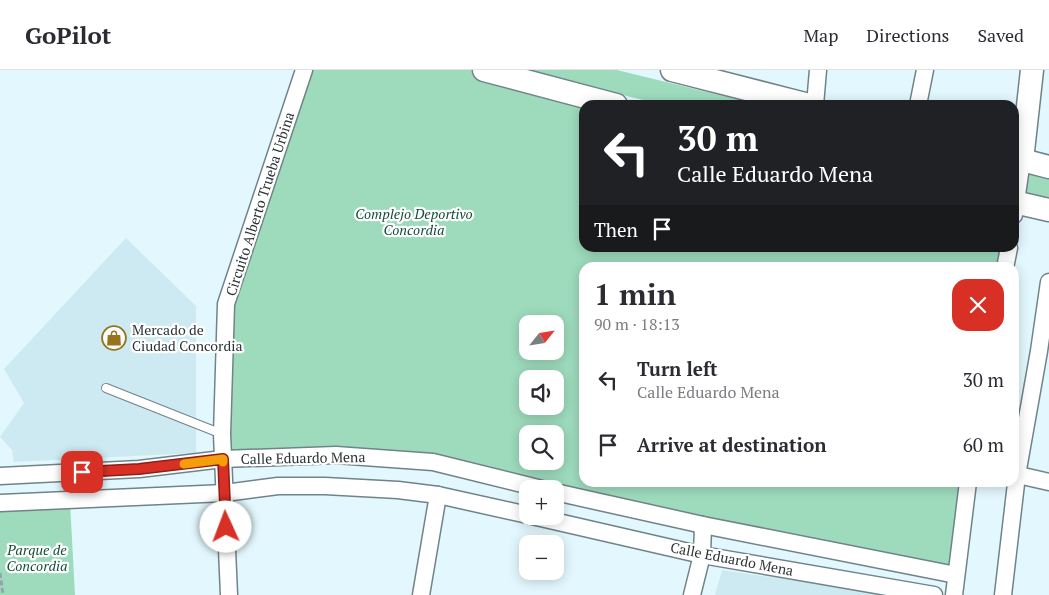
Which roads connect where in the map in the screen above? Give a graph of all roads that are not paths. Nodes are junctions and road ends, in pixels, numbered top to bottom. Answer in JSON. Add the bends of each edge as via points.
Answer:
{"nodes":[{"id":1,"x":304,"y":70,"type":"edge"},
{"id":2,"x":484,"y":70,"type":"edge"},
{"id":3,"x":672,"y":70,"type":"edge"},
{"id":4,"x":818,"y":70,"type":"edge"},
{"id":5,"x":925,"y":70,"type":"edge"},
{"id":6,"x":1032,"y":70,"type":"edge"},
{"id":7,"x":716,"y":76,"type":"edge"},
{"id":8,"x":597,"y":100,"type":"edge"},
{"id":9,"x":792,"y":100,"type":"edge"},
{"id":10,"x":815,"y":100,"type":"edge"},
{"id":11,"x":919,"y":100,"type":"edge"},
{"id":12,"x":1019,"y":153,"type":"edge"},
{"id":13,"x":1019,"y":159,"type":"edge"},
{"id":14,"x":1049,"y":167,"type":"edge"},
{"id":15,"x":1019,"y":207,"type":"edge"},
{"id":16,"x":1049,"y":210,"type":"edge"},
{"id":17,"x":1049,"y":282,"type":"edge"},
{"id":18,"x":1044,"y":352,"type":"edge"},
{"id":19,"x":106,"y":388,"type":"dead end"},
{"id":20,"x":222,"y":434,"type":"junction"},
{"id":21,"x":1019,"y":457,"type":"edge"},
{"id":22,"x":223,"y":459,"type":"junction"},
{"id":23,"x":1019,"y":475,"type":"edge"},
{"id":24,"x":3,"y":476,"type":"edge"},
{"id":25,"x":1049,"y":482,"type":"edge"},
{"id":26,"x":519,"y":483,"type":"edge"},
{"id":27,"x":967,"y":487,"type":"edge"},
{"id":28,"x":1014,"y":487,"type":"edge"},
{"id":29,"x":225,"y":493,"type":"junction"},
{"id":30,"x":564,"y":494,"type":"edge"},
{"id":31,"x":438,"y":495,"type":"junction"},
{"id":32,"x":2,"y":503,"type":"edge"},
{"id":33,"x":519,"y":513,"type":"edge"},
{"id":34,"x":564,"y":523,"type":"edge"},
{"id":35,"x":703,"y":524,"type":"junction"},
{"id":36,"x":702,"y":555,"type":"junction"},
{"id":37,"x":956,"y":574,"type":"junction"},
{"id":38,"x":229,"y":595,"type":"edge"},
{"id":39,"x":421,"y":595,"type":"edge"},
{"id":40,"x":692,"y":595,"type":"edge"},
{"id":41,"x":934,"y":595,"type":"edge"},
{"id":42,"x":954,"y":595,"type":"edge"},
{"id":43,"x":1003,"y":595,"type":"edge"}],
"edges":[{"from":1,"to":20,"type":"street","name":"Circuito Alberto Trueba Urbina","via":[[226,304]]},
{"from":2,"to":8,"type":"main road"},
{"from":3,"to":7,"type":"main road"},
{"from":4,"to":10,"type":"street"},
{"from":5,"to":11,"type":"street"},
{"from":6,"to":12,"type":"main road"},
{"from":7,"to":9,"type":"main road"},
{"from":13,"to":14,"type":"main road"},
{"from":15,"to":16,"type":"main road"},
{"from":17,"to":18,"type":"street"},
{"from":18,"to":21,"type":"street"},
{"from":19,"to":20,"type":"lane"},
{"from":20,"to":22,"type":"street","name":"Circuito Alberto Trueba Urbina"},
{"from":22,"to":24,"type":"street","name":"Calle Eduardo Mena","via":[[139,469]]},
{"from":22,"to":26,"type":"street","name":"Calle Eduardo Mena","via":[[336,455],[433,462]]},
{"from":22,"to":29,"type":"street","name":"Circuito Alberto Trueba Urbina"},
{"from":23,"to":25,"type":"street"},
{"from":24,"to":32,"type":"street"},
{"from":27,"to":37,"type":"street"},
{"from":28,"to":43,"type":"street"},
{"from":29,"to":31,"type":"street","name":"Calle Eduardo Mena","via":[[278,486],[325,486]]},
{"from":29,"to":32,"type":"street","name":"Calle Eduardo Mena"},
{"from":29,"to":38,"type":"street","name":"Circuito Alberto Trueba Urbina"},
{"from":30,"to":35,"type":"street","name":"Calle Eduardo Mena"},
{"from":31,"to":33,"type":"street","name":"Calle Eduardo Mena"},
{"from":31,"to":39,"type":"street"},
{"from":34,"to":36,"type":"street","name":"Calle Eduardo Mena"},
{"from":35,"to":36,"type":"street"},
{"from":35,"to":37,"type":"street","name":"Calle Eduardo Mena"},
{"from":36,"to":40,"type":"street"},
{"from":36,"to":41,"type":"street","name":"Calle Eduardo Mena"},
{"from":37,"to":42,"type":"street"}]}
